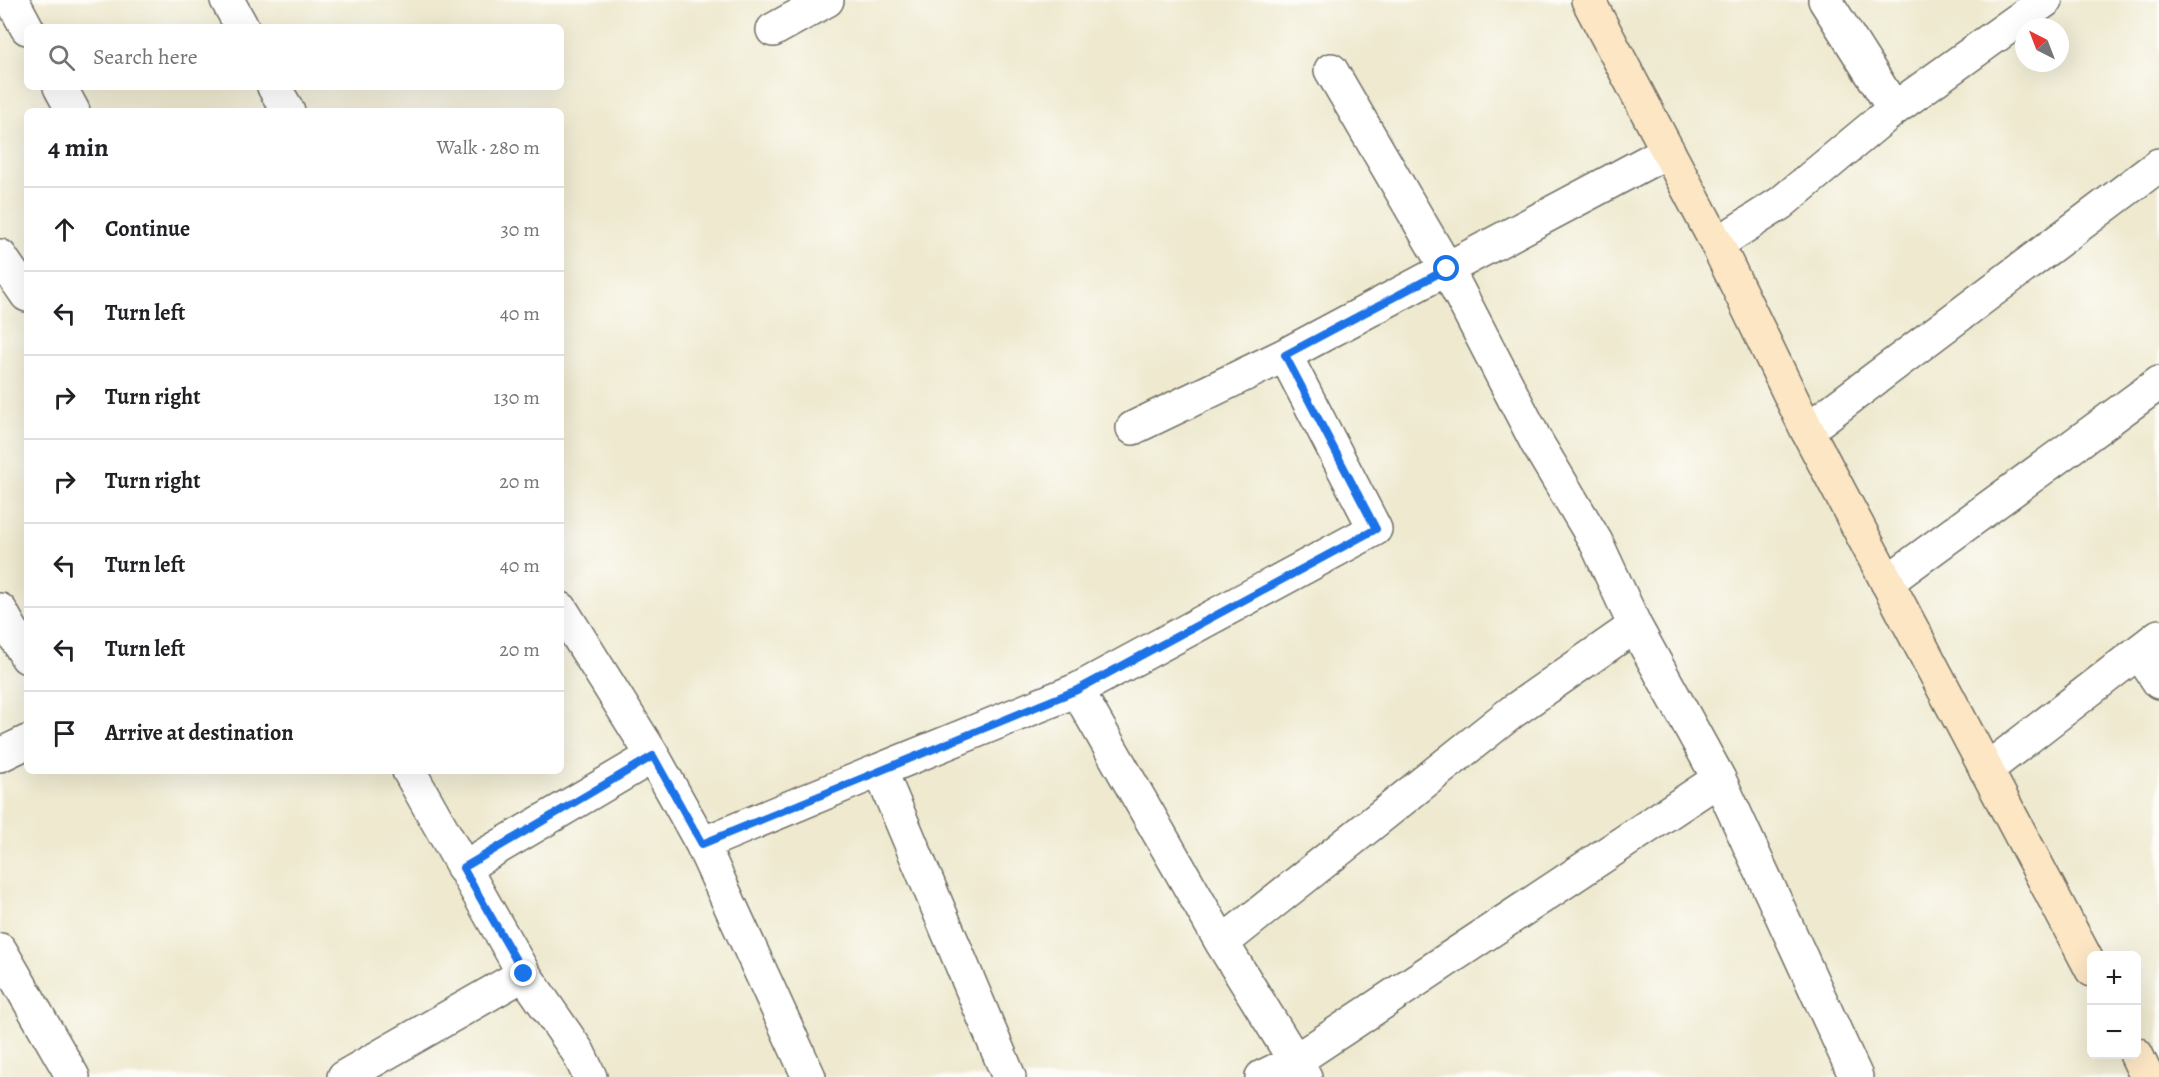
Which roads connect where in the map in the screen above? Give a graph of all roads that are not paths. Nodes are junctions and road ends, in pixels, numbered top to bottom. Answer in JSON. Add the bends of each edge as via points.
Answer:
{"nodes":[{"id":1,"x":12,"y":0,"type":"edge"},
{"id":2,"x":227,"y":0,"type":"edge"},
{"id":3,"x":827,"y":0,"type":"edge"},
{"id":4,"x":1588,"y":0,"type":"edge"},
{"id":5,"x":1825,"y":0,"type":"edge"},
{"id":6,"x":2046,"y":0,"type":"edge"},
{"id":7,"x":25,"y":24,"type":"edge"},
{"id":8,"x":240,"y":24,"type":"edge"},
{"id":9,"x":773,"y":30,"type":"dead end"},
{"id":10,"x":1331,"y":70,"type":"dead end"},
{"id":11,"x":62,"y":90,"type":"edge"},
{"id":12,"x":276,"y":90,"type":"edge"},
{"id":13,"x":71,"y":108,"type":"edge"},
{"id":14,"x":286,"y":108,"type":"edge"},
{"id":15,"x":1894,"y":109,"type":"junction"},
{"id":16,"x":1668,"y":151,"type":"junction"},
{"id":17,"x":2159,"y":165,"type":"edge"},
{"id":18,"x":1717,"y":244,"type":"junction"},
{"id":19,"x":0,"y":256,"type":"edge"},
{"id":20,"x":1447,"y":269,"type":"junction"},
{"id":21,"x":24,"y":291,"type":"edge"},
{"id":22,"x":1285,"y":355,"type":"junction"},
{"id":23,"x":2159,"y":383,"type":"edge"},
{"id":24,"x":1133,"y":428,"type":"dead end"},
{"id":25,"x":1807,"y":430,"type":"junction"},
{"id":26,"x":1887,"y":582,"type":"junction"},
{"id":27,"x":0,"y":610,"type":"edge"},
{"id":28,"x":564,"y":614,"type":"edge"},
{"id":29,"x":1635,"y":626,"type":"junction"},
{"id":30,"x":2149,"y":644,"type":"edge"},
{"id":31,"x":24,"y":652,"type":"edge"},
{"id":32,"x":2159,"y":682,"type":"edge"},
{"id":33,"x":1077,"y":690,"type":"junction"},
{"id":34,"x":24,"y":743,"type":"edge"},
{"id":35,"x":0,"y":755,"type":"edge"},
{"id":36,"x":653,"y":756,"type":"junction"},
{"id":37,"x":880,"y":770,"type":"junction"},
{"id":38,"x":1986,"y":770,"type":"junction"},
{"id":39,"x":411,"y":774,"type":"edge"},
{"id":40,"x":1719,"y":779,"type":"junction"},
{"id":41,"x":702,"y":844,"type":"junction"},
{"id":42,"x":463,"y":868,"type":"junction"},
{"id":43,"x":1222,"y":943,"type":"junction"},
{"id":44,"x":0,"y":950,"type":"edge"},
{"id":45,"x":2087,"y":962,"type":"edge"},
{"id":46,"x":524,"y":974,"type":"junction"},
{"id":47,"x":2138,"y":1059,"type":"edge"},
{"id":48,"x":1300,"y":1069,"type":"edge"},
{"id":49,"x":348,"y":1076,"type":"edge"},
{"id":50,"x":73,"y":1077,"type":"edge"},
{"id":51,"x":590,"y":1077,"type":"edge"},
{"id":52,"x":809,"y":1077,"type":"edge"},
{"id":53,"x":1009,"y":1077,"type":"edge"},
{"id":54,"x":1262,"y":1077,"type":"edge"},
{"id":55,"x":1856,"y":1077,"type":"edge"},
{"id":56,"x":2147,"y":1077,"type":"edge"}],
"edges":[{"from":1,"to":7,"type":"street"},
{"from":2,"to":8,"type":"street"},
{"from":3,"to":9,"type":"street"},
{"from":4,"to":16,"type":"street"},
{"from":5,"to":15,"type":"street"},
{"from":6,"to":15,"type":"street"},
{"from":10,"to":20,"type":"street"},
{"from":11,"to":13,"type":"street"},
{"from":12,"to":14,"type":"street"},
{"from":15,"to":18,"type":"street","via":[[1781,203]]},
{"from":16,"to":18,"type":"street"},
{"from":16,"to":20,"type":"street"},
{"from":17,"to":25,"type":"street"},
{"from":18,"to":25,"type":"street"},
{"from":19,"to":21,"type":"street"},
{"from":20,"to":22,"type":"street"},
{"from":20,"to":29,"type":"street","via":[[1537,443],[1596,543]]},
{"from":22,"to":24,"type":"street"},
{"from":22,"to":33,"type":"street","via":[[1376,529]]},
{"from":23,"to":26,"type":"street"},
{"from":25,"to":26,"type":"street"},
{"from":26,"to":38,"type":"street"},
{"from":27,"to":31,"type":"street"},
{"from":28,"to":36,"type":"street"},
{"from":29,"to":40,"type":"street"},
{"from":29,"to":43,"type":"street","via":[[1512,712]]},
{"from":30,"to":32,"type":"street"},
{"from":30,"to":38,"type":"street"},
{"from":33,"to":37,"type":"street"},
{"from":33,"to":43,"type":"street"},
{"from":34,"to":35,"type":"street"},
{"from":36,"to":41,"type":"street"},
{"from":36,"to":42,"type":"street"},
{"from":37,"to":41,"type":"street"},
{"from":37,"to":53,"type":"street"},
{"from":38,"to":45,"type":"street"},
{"from":39,"to":42,"type":"street"},
{"from":40,"to":48,"type":"street"},
{"from":40,"to":55,"type":"street"},
{"from":41,"to":52,"type":"street"},
{"from":42,"to":46,"type":"street"},
{"from":43,"to":48,"type":"street"},
{"from":44,"to":50,"type":"street"},
{"from":46,"to":49,"type":"street"},
{"from":46,"to":51,"type":"street","via":[[578,1052]]},
{"from":47,"to":56,"type":"street"},
{"from":48,"to":54,"type":"street"}]}
